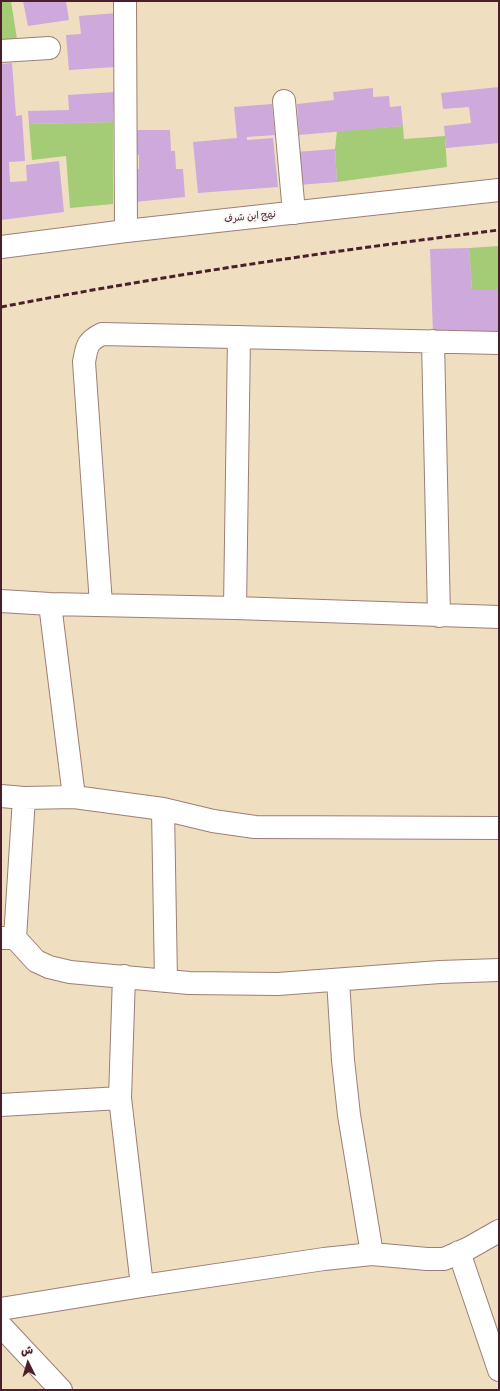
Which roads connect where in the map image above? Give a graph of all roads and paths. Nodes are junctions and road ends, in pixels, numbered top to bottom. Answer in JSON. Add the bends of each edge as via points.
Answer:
{"nodes":[{"id":1,"x":125,"y":1,"type":"edge"},
{"id":2,"x":49,"y":48,"type":"dead end"},
{"id":3,"x":1,"y":51,"type":"edge"},
{"id":4,"x":284,"y":101,"type":"dead end"},
{"id":5,"x":499,"y":190,"type":"edge"},
{"id":6,"x":294,"y":212,"type":"junction"},
{"id":7,"x":126,"y":231,"type":"junction"},
{"id":8,"x":1,"y":247,"type":"edge"},
{"id":9,"x":239,"y":337,"type":"junction"},
{"id":10,"x":433,"y":341,"type":"junction"},
{"id":11,"x":499,"y":342,"type":"edge"},
{"id":12,"x":1,"y":601,"type":"edge"},
{"id":13,"x":50,"y":604,"type":"junction"},
{"id":14,"x":101,"y":604,"type":"junction"},
{"id":15,"x":235,"y":608,"type":"junction"},
{"id":16,"x":439,"y":616,"type":"junction"},
{"id":17,"x":499,"y":617,"type":"edge"},
{"id":18,"x":1,"y":796,"type":"edge"},
{"id":19,"x":74,"y":797,"type":"junction"},
{"id":20,"x":24,"y":798,"type":"junction"},
{"id":21,"x":163,"y":810,"type":"junction"},
{"id":22,"x":499,"y":828,"type":"edge"},
{"id":23,"x":8,"y":938,"type":"edge"},
{"id":24,"x":499,"y":970,"type":"edge"},
{"id":25,"x":124,"y":976,"type":"junction"},
{"id":26,"x":166,"y":980,"type":"junction"},
{"id":27,"x":338,"y":980,"type":"junction"},
{"id":28,"x":120,"y":1098,"type":"junction"},
{"id":29,"x":1,"y":1105,"type":"edge"},
{"id":30,"x":499,"y":1231,"type":"edge"},
{"id":31,"x":459,"y":1252,"type":"junction"},
{"id":32,"x":372,"y":1254,"type":"junction"},
{"id":33,"x":142,"y":1286,"type":"junction"},
{"id":34,"x":1,"y":1309,"type":"edge"},
{"id":35,"x":1,"y":1326,"type":"edge"},
{"id":36,"x":499,"y":1370,"type":"edge"},
{"id":37,"x":61,"y":1390,"type":"edge"}],
"edges":[{"from":1,"to":7,"type":"street"},
{"from":2,"to":3,"type":"street"},
{"from":4,"to":6,"type":"street"},
{"from":5,"to":6,"type":"street","name":"نهج ابن شرف"},
{"from":6,"to":7,"type":"street","name":"نهج ابن شرف"},
{"from":7,"to":8,"type":"street","name":"نهج ابن شرف"},
{"from":9,"to":10,"type":"street"},
{"from":9,"to":14,"type":"street","via":[[102,334],[91,339],[84,362]]},
{"from":9,"to":15,"type":"street"},
{"from":10,"to":11,"type":"street"},
{"from":10,"to":16,"type":"street"},
{"from":12,"to":13,"type":"street"},
{"from":13,"to":14,"type":"street"},
{"from":13,"to":19,"type":"street"},
{"from":14,"to":15,"type":"street"},
{"from":15,"to":16,"type":"street"},
{"from":16,"to":17,"type":"street"},
{"from":18,"to":20,"type":"street"},
{"from":19,"to":20,"type":"street"},
{"from":19,"to":21,"type":"street"},
{"from":20,"to":23,"type":"street"},
{"from":21,"to":22,"type":"street","via":[[213,821],[255,826]]},
{"from":21,"to":26,"type":"street"},
{"from":23,"to":25,"type":"street","via":[[36,961],[49,967],[70,972]]},
{"from":24,"to":27,"type":"street"},
{"from":25,"to":26,"type":"street"},
{"from":25,"to":28,"type":"street"},
{"from":26,"to":27,"type":"street","via":[[189,983],[278,984]]},
{"from":27,"to":32,"type":"street","via":[[349,1115]]},
{"from":28,"to":29,"type":"street"},
{"from":28,"to":33,"type":"street"},
{"from":30,"to":31,"type":"street"},
{"from":31,"to":32,"type":"street","via":[[444,1259],[427,1260]]},
{"from":31,"to":36,"type":"street"},
{"from":32,"to":33,"type":"street"},
{"from":33,"to":34,"type":"street"},
{"from":35,"to":37,"type":"street"}]}
